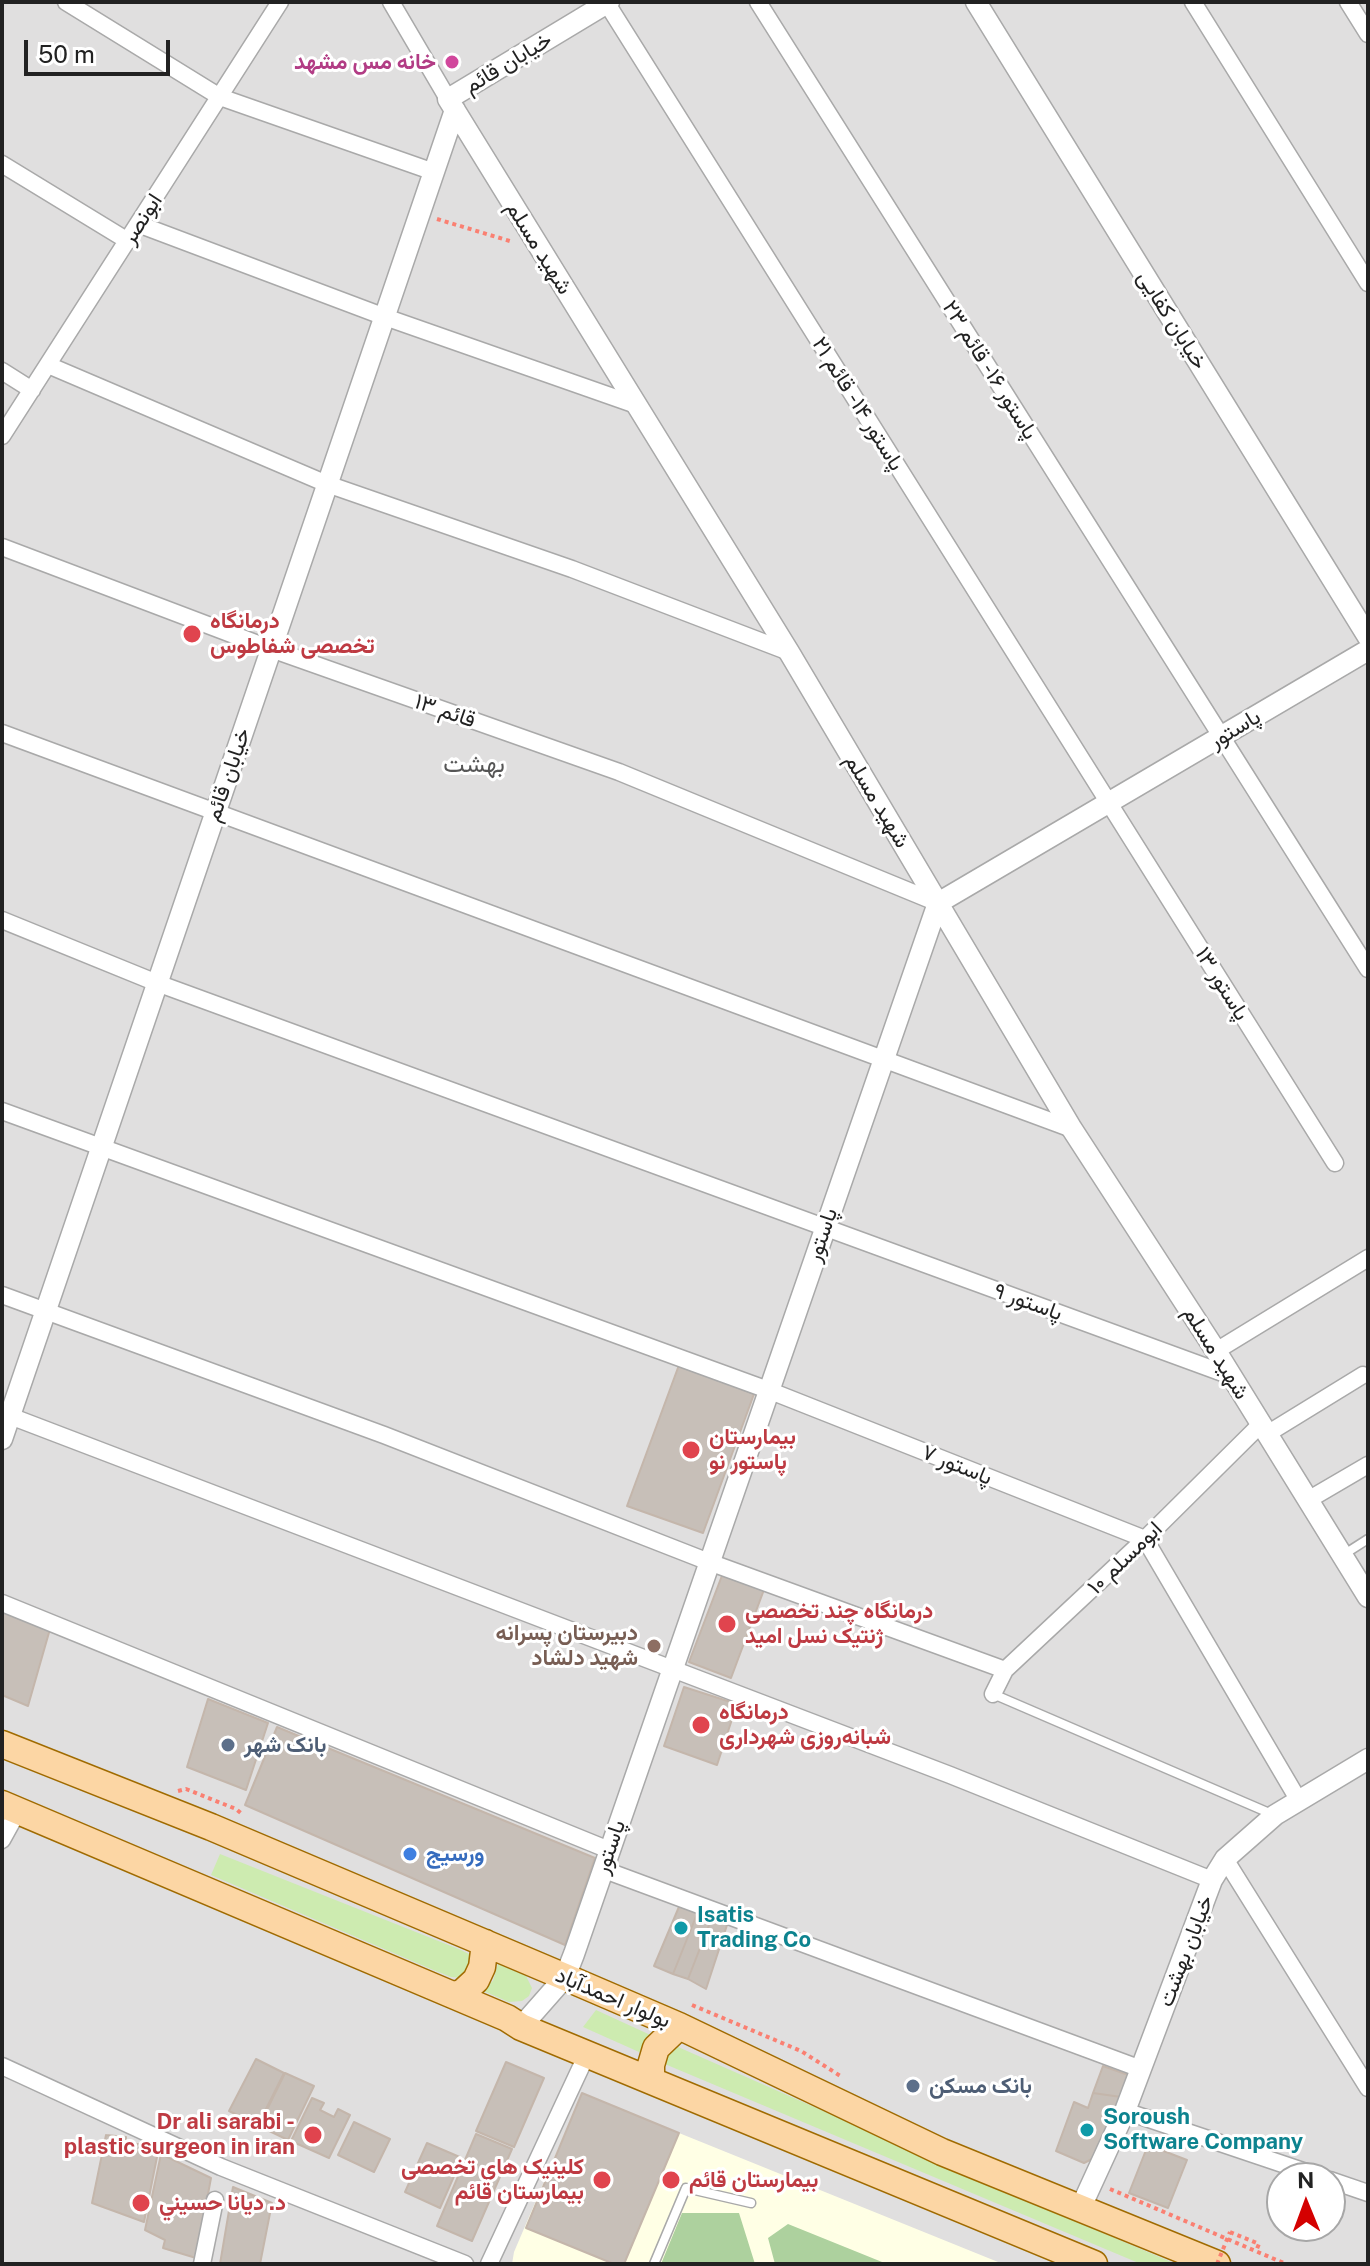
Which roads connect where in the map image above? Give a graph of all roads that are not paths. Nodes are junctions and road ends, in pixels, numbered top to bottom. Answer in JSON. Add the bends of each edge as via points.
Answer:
{"nodes":[{"id":1,"x":66,"y":2,"type":"edge"},
{"id":2,"x":280,"y":2,"type":"edge"},
{"id":3,"x":391,"y":2,"type":"edge"},
{"id":4,"x":607,"y":2,"type":"edge"},
{"id":5,"x":758,"y":2,"type":"edge"},
{"id":6,"x":976,"y":2,"type":"edge"},
{"id":7,"x":1193,"y":2,"type":"edge"},
{"id":8,"x":1348,"y":2,"type":"edge"},
{"id":9,"x":1368,"y":34,"type":"edge"},
{"id":10,"x":220,"y":97,"type":"junction"},
{"id":11,"x":451,"y":105,"type":"junction"},
{"id":12,"x":2,"y":164,"type":"edge"},
{"id":13,"x":434,"y":172,"type":"junction"},
{"id":14,"x":138,"y":224,"type":"junction"},
{"id":15,"x":128,"y":241,"type":"junction"},
{"id":16,"x":1368,"y":283,"type":"edge"},
{"id":17,"x":385,"y":317,"type":"junction"},
{"id":18,"x":48,"y":365,"type":"junction"},
{"id":19,"x":2,"y":371,"type":"edge"},
{"id":20,"x":32,"y":390,"type":"junction"},
{"id":21,"x":636,"y":405,"type":"junction"},
{"id":22,"x":2,"y":436,"type":"edge"},
{"id":23,"x":327,"y":484,"type":"junction"},
{"id":24,"x":2,"y":547,"type":"edge"},
{"id":25,"x":1368,"y":637,"type":"edge"},
{"id":26,"x":271,"y":649,"type":"junction"},
{"id":27,"x":1368,"y":650,"type":"edge"},
{"id":28,"x":789,"y":652,"type":"junction"},
{"id":29,"x":2,"y":733,"type":"edge"},
{"id":30,"x":1222,"y":737,"type":"junction"},
{"id":31,"x":1108,"y":805,"type":"junction"},
{"id":32,"x":215,"y":812,"type":"junction"},
{"id":33,"x":938,"y":903,"type":"junction"},
{"id":34,"x":2,"y":920,"type":"edge"},
{"id":35,"x":1368,"y":969,"type":"edge"},
{"id":36,"x":157,"y":983,"type":"junction"},
{"id":37,"x":883,"y":1059,"type":"junction"},
{"id":38,"x":2,"y":1111,"type":"edge"},
{"id":39,"x":1072,"y":1129,"type":"junction"},
{"id":40,"x":101,"y":1149,"type":"junction"},
{"id":41,"x":1335,"y":1163,"type":"dead end"},
{"id":42,"x":825,"y":1227,"type":"junction"},
{"id":43,"x":1368,"y":1258,"type":"edge"},
{"id":44,"x":2,"y":1295,"type":"edge"},
{"id":45,"x":45,"y":1312,"type":"junction"},
{"id":46,"x":1216,"y":1351,"type":"junction"},
{"id":47,"x":1363,"y":1375,"type":"dead end"},
{"id":48,"x":1231,"y":1376,"type":"junction"},
{"id":49,"x":768,"y":1390,"type":"junction"},
{"id":50,"x":10,"y":1416,"type":"junction"},
{"id":51,"x":1264,"y":1429,"type":"junction"},
{"id":52,"x":2,"y":1439,"type":"edge"},
{"id":53,"x":1368,"y":1465,"type":"edge"},
{"id":54,"x":1308,"y":1500,"type":"junction"},
{"id":55,"x":1145,"y":1539,"type":"junction"},
{"id":56,"x":1368,"y":1539,"type":"edge"},
{"id":57,"x":1342,"y":1555,"type":"junction"},
{"id":58,"x":709,"y":1562,"type":"junction"},
{"id":59,"x":1368,"y":1597,"type":"edge"},
{"id":60,"x":2,"y":1603,"type":"edge"},
{"id":61,"x":672,"y":1668,"type":"junction"},
{"id":62,"x":1005,"y":1670,"type":"junction"},
{"id":63,"x":993,"y":1694,"type":"joint"},
{"id":64,"x":2,"y":1744,"type":"edge"},
{"id":65,"x":1368,"y":1759,"type":"edge"},
{"id":66,"x":1299,"y":1801,"type":"junction"},
{"id":67,"x":10,"y":1807,"type":"edge"},
{"id":68,"x":1275,"y":1815,"type":"junction"},
{"id":69,"x":2,"y":1840,"type":"edge"},
{"id":70,"x":1225,"y":1859,"type":"junction"},
{"id":71,"x":605,"y":1860,"type":"junction"},
{"id":72,"x":1212,"y":1880,"type":"junction"},
{"id":73,"x":485,"y":1943,"type":"junction"},
{"id":74,"x":565,"y":1977,"type":"junction"},
{"id":75,"x":453,"y":1995,"type":"junction"},
{"id":76,"x":679,"y":2026,"type":"junction"},
{"id":77,"x":521,"y":2027,"type":"junction"},
{"id":78,"x":588,"y":2052,"type":"junction"},
{"id":79,"x":2,"y":2066,"type":"edge"},
{"id":80,"x":1141,"y":2069,"type":"junction"},
{"id":81,"x":651,"y":2080,"type":"junction"},
{"id":82,"x":1368,"y":2088,"type":"edge"},
{"id":83,"x":1125,"y":2111,"type":"junction"},
{"id":84,"x":1276,"y":2162,"type":"edge"},
{"id":85,"x":1346,"y":2185,"type":"edge"},
{"id":86,"x":1368,"y":2193,"type":"edge"},
{"id":87,"x":215,"y":2200,"type":"dead end"},
{"id":88,"x":751,"y":2203,"type":"dead end"},
{"id":89,"x":1081,"y":2207,"type":"junction"},
{"id":90,"x":202,"y":2264,"type":"edge"},
{"id":91,"x":465,"y":2264,"type":"edge"},
{"id":92,"x":489,"y":2264,"type":"edge"},
{"id":93,"x":654,"y":2264,"type":"edge"},
{"id":94,"x":1094,"y":2264,"type":"edge"},
{"id":95,"x":1217,"y":2264,"type":"edge"}],
"edges":[{"from":1,"to":10,"type":"street"},
{"from":2,"to":10,"type":"street","name":"ابونصر"},
{"from":3,"to":11,"type":"street","name":"شهید مسلم"},
{"from":4,"to":11,"type":"street","name":"خیابان قائم"},
{"from":4,"to":31,"type":"street","name":"پاستور ۱۴- قائم ۲۱"},
{"from":5,"to":30,"type":"street","name":"پاستور ۱۶- قائم ۲۳"},
{"from":6,"to":25,"type":"street","name":"خیابان کفایی"},
{"from":7,"to":16,"type":"street"},
{"from":8,"to":9,"type":"street"},
{"from":10,"to":13,"type":"street"},
{"from":10,"to":14,"type":"street","name":"ابونصر"},
{"from":11,"to":13,"type":"street","name":"خیابان قائم"},
{"from":11,"to":21,"type":"street","name":"شهید مسلم"},
{"from":12,"to":15,"type":"street"},
{"from":13,"to":17,"type":"street","name":"خیابان قائم"},
{"from":14,"to":15,"type":"street","name":"ابونصر"},
{"from":14,"to":17,"type":"street"},
{"from":15,"to":18,"type":"street","name":"ابونصر"},
{"from":17,"to":21,"type":"street"},
{"from":17,"to":23,"type":"street","name":"خیابان قائم"},
{"from":18,"to":20,"type":"street","name":"ابونصر"},
{"from":18,"to":23,"type":"street"},
{"from":19,"to":20,"type":"street"},
{"from":20,"to":22,"type":"street","name":"ابونصر"},
{"from":21,"to":28,"type":"street","name":"شهید مسلم"},
{"from":23,"to":26,"type":"street","name":"خیابان قائم"},
{"from":23,"to":28,"type":"street"},
{"from":24,"to":26,"type":"street","name":"قائم ۱۳"},
{"from":26,"to":32,"type":"street","name":"خیابان قائم"},
{"from":26,"to":33,"type":"street","name":"قائم ۱۳","via":[[619,772]]},
{"from":27,"to":30,"type":"street","name":"پاستور"},
{"from":28,"to":33,"type":"street","name":"شهید مسلم"},
{"from":29,"to":32,"type":"street"},
{"from":30,"to":31,"type":"street","name":"پاستور"},
{"from":30,"to":35,"type":"street","name":"پاستور ۱۶- قائم ۲۳"},
{"from":31,"to":33,"type":"street","name":"پاستور"},
{"from":31,"to":41,"type":"street","name":"پاستور ۱۳"},
{"from":32,"to":36,"type":"street","name":"خیابان قائم"},
{"from":32,"to":37,"type":"street"},
{"from":33,"to":37,"type":"street","name":"پاستور"},
{"from":33,"to":39,"type":"street","name":"شهید مسلم"},
{"from":34,"to":36,"type":"street","name":"پاستور ۹"},
{"from":36,"to":40,"type":"street","name":"خیابان قائم"},
{"from":36,"to":42,"type":"street","name":"پاستور ۹"},
{"from":37,"to":39,"type":"street"},
{"from":37,"to":42,"type":"street","name":"پاستور"},
{"from":38,"to":40,"type":"street","name":"پاستور ۷"},
{"from":39,"to":46,"type":"street","name":"شهید مسلم"},
{"from":40,"to":45,"type":"street","name":"خیابان قائم"},
{"from":40,"to":49,"type":"street","name":"پاستور ۷"},
{"from":42,"to":48,"type":"street","name":"پاستور ۹"},
{"from":42,"to":49,"type":"street","name":"پاستور"},
{"from":43,"to":46,"type":"street"},
{"from":44,"to":45,"type":"street"},
{"from":45,"to":50,"type":"street","name":"خیابان قائم"},
{"from":45,"to":58,"type":"street","via":[[384,1435]]},
{"from":46,"to":48,"type":"street","name":"شهید مسلم"},
{"from":47,"to":51,"type":"street","name":"ابومسلم ۱۰"},
{"from":48,"to":51,"type":"street","name":"شهید مسلم"},
{"from":49,"to":55,"type":"street","name":"پاستور ۷"},
{"from":49,"to":58,"type":"street","name":"پاستور"},
{"from":50,"to":52,"type":"street","name":"خیابان قائم"},
{"from":50,"to":61,"type":"street"},
{"from":51,"to":54,"type":"street","name":"شهید مسلم"},
{"from":51,"to":55,"type":"street","name":"ابومسلم ۱۰"},
{"from":53,"to":54,"type":"street"},
{"from":54,"to":57,"type":"street","name":"شهید مسلم"},
{"from":55,"to":62,"type":"street","name":"ابومسلم ۱۰"},
{"from":55,"to":66,"type":"street"},
{"from":56,"to":57,"type":"lane"},
{"from":57,"to":59,"type":"street","name":"شهید مسلم"},
{"from":58,"to":61,"type":"street","name":"پاستور"},
{"from":58,"to":62,"type":"street"},
{"from":60,"to":71,"type":"street","via":[[290,1718]]},
{"from":61,"to":71,"type":"street","name":"پاستور"},
{"from":61,"to":72,"type":"street"},
{"from":62,"to":63,"type":"street","name":"ابومسلم ۱۰"},
{"from":63,"to":68,"type":"lane"},
{"from":64,"to":73,"type":"main road","name":"بولوار احمدآباد"},
{"from":65,"to":66,"type":"street","name":"خیابان بهشت"},
{"from":66,"to":68,"type":"street","name":"خیابان بهشت"},
{"from":67,"to":69,"type":"street"},
{"from":67,"to":75,"type":"main road"},
{"from":68,"to":70,"type":"street","name":"خیابان بهشت"},
{"from":70,"to":72,"type":"street","name":"خیابان بهشت"},
{"from":70,"to":82,"type":"street"},
{"from":71,"to":74,"type":"street","name":"پاستور"},
{"from":71,"to":80,"type":"street","via":[[878,1971]]},
{"from":72,"to":80,"type":"street","name":"خیابان بهشت"},
{"from":73,"to":74,"type":"main road","name":"بولوار احمدآباد"},
{"from":73,"to":75,"type":"main road","via":[[476,1980]]},
{"from":74,"to":76,"type":"main road","name":"بولوار احمدآباد"},
{"from":74,"to":77,"type":"street","name":"پاستور"},
{"from":75,"to":77,"type":"main road"},
{"from":76,"to":81,"type":"main road","via":[[656,2048]]},
{"from":76,"to":89,"type":"main road","name":"بولوار احمدآباد","via":[[942,2152]]},
{"from":77,"to":78,"type":"main road"},
{"from":78,"to":81,"type":"main road"},
{"from":78,"to":92,"type":"street"},
{"from":79,"to":91,"type":"street","via":[[221,2167]]},
{"from":80,"to":83,"type":"street","name":"خیابان بهشت"},
{"from":81,"to":94,"type":"main road"},
{"from":83,"to":84,"type":"street"},
{"from":83,"to":89,"type":"street","name":"خیابان بهشت"},
{"from":85,"to":86,"type":"street"},
{"from":87,"to":90,"type":"street"},
{"from":88,"to":93,"type":"lane","via":[[686,2188]]},
{"from":89,"to":95,"type":"main road","name":"بولوار احمدآباد"}]}
